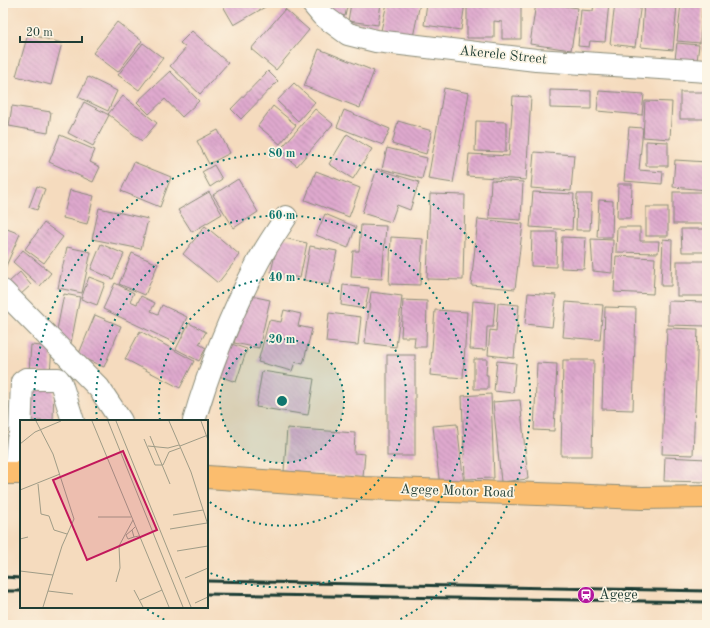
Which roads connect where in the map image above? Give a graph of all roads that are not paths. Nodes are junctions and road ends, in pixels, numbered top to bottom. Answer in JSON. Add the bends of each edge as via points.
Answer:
{"nodes":[{"id":1,"x":312,"y":3,"type":"edge"},
{"id":2,"x":707,"y":70,"type":"edge"},
{"id":3,"x":286,"y":217,"type":"dead end"},
{"id":4,"x":3,"y":292,"type":"edge"},
{"id":5,"x":21,"y":420,"type":"edge"},
{"id":6,"x":73,"y":420,"type":"edge"},
{"id":7,"x":119,"y":420,"type":"edge"},
{"id":8,"x":194,"y":420,"type":"edge"},
{"id":9,"x":20,"y":436,"type":"edge"},
{"id":10,"x":13,"y":473,"type":"edge"},
{"id":11,"x":208,"y":477,"type":"edge"},
{"id":12,"x":707,"y":497,"type":"edge"}],
"edges":[{"from":1,"to":2,"type":"street","name":"Akerele Street","via":[[322,15],[348,34],[376,41],[536,60]]},
{"from":3,"to":8,"type":"street","via":[[257,264],[233,315],[204,387]]},
{"from":4,"to":7,"type":"street","via":[[99,388]]},
{"from":5,"to":6,"type":"street","via":[[22,382],[26,379],[58,379]]},
{"from":9,"to":10,"type":"street"},
{"from":11,"to":12,"type":"main road","name":"Agege Motor Road","via":[[364,488],[642,498]]}]}
